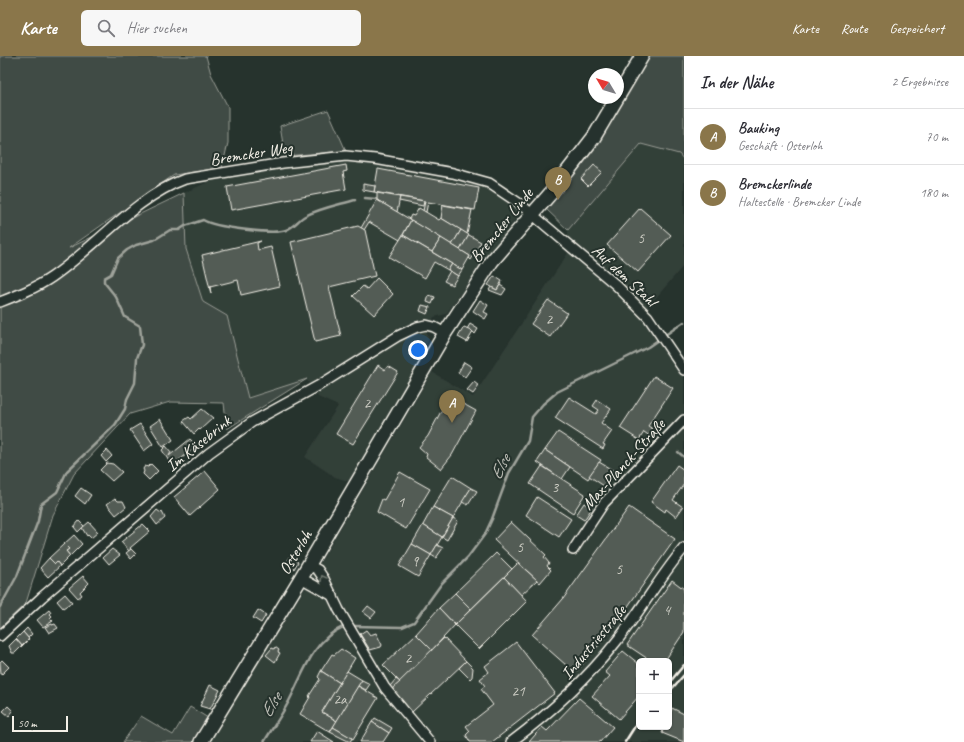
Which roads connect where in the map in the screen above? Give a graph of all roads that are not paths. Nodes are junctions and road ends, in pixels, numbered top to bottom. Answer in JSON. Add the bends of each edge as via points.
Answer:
{"nodes":[{"id":1,"x":642,"y":56,"type":"edge"},
{"id":2,"x":532,"y":215,"type":"junction"},
{"id":3,"x":0,"y":302,"type":"edge"},
{"id":4,"x":445,"y":333,"type":"junction"},
{"id":5,"x":684,"y":370,"type":"edge"},
{"id":6,"x":418,"y":380,"type":"joint"},
{"id":7,"x":684,"y":420,"type":"edge"},
{"id":8,"x":684,"y":548,"type":"edge"},
{"id":9,"x":573,"y":550,"type":"dead end"},
{"id":10,"x":309,"y":565,"type":"junction"},
{"id":11,"x":301,"y":578,"type":"junction"},
{"id":12,"x":333,"y":596,"type":"junction"},
{"id":13,"x":0,"y":636,"type":"edge"},
{"id":14,"x":201,"y":742,"type":"edge"},
{"id":15,"x":430,"y":742,"type":"edge"},
{"id":16,"x":511,"y":742,"type":"edge"}],
"edges":[{"from":1,"to":2,"type":"main road","name":"Bremcker Linde","via":[[594,137]]},
{"from":2,"to":3,"type":"street","name":"Bremcker Weg","via":[[489,183],[470,177],[363,157],[327,158],[185,179],[154,195],[53,276]]},
{"from":2,"to":4,"type":"main road","name":"Bremcker Linde","via":[[492,261]]},
{"from":2,"to":5,"type":"street","name":"Auf dem Stahl","via":[[616,285],[648,317]]},
{"from":4,"to":6,"type":"main road","name":"Bremcker Linde"},
{"from":4,"to":13,"type":"street","name":"Im Käsebrink","via":[[426,325],[417,327],[231,436],[209,452]]},
{"from":6,"to":10,"type":"main road","name":"Osterloh"},
{"from":7,"to":9,"type":"street","name":"Max-Planck-Straße","via":[[604,503]]},
{"from":8,"to":16,"type":"street","name":"Industriestraße","via":[[597,666],[556,706]]},
{"from":10,"to":11,"type":"main road","name":"Osterloh"},
{"from":12,"to":10,"type":"street","one_way":true,"via":[[318,570]]},
{"from":11,"to":12,"type":"street"},
{"from":11,"to":14,"type":"main road","name":"Osterloh"},
{"from":12,"to":15,"type":"street","via":[[338,610],[386,688]]}]}
